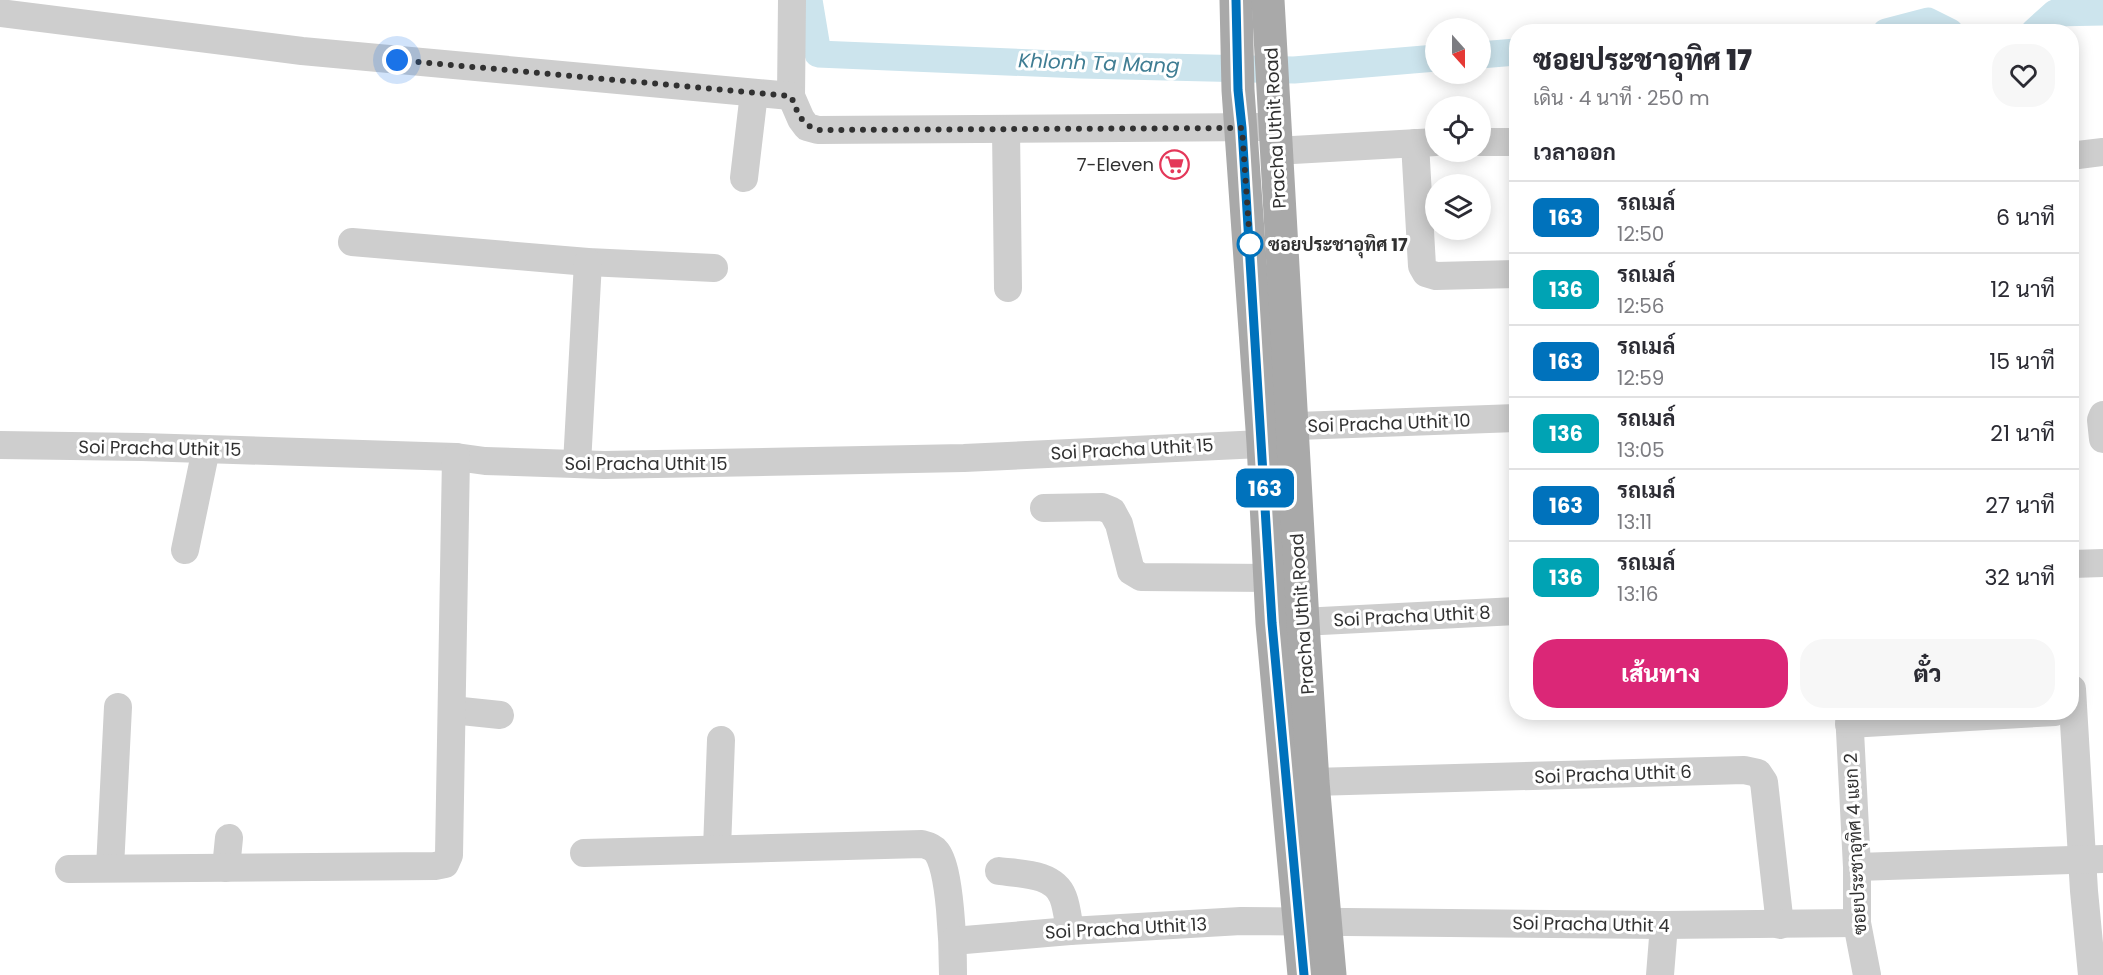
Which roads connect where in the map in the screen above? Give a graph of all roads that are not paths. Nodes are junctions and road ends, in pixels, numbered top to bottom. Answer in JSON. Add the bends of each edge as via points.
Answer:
{"nodes":[{"id":1,"x":792,"y":0,"type":"edge"},
{"id":2,"x":0,"y":13,"type":"edge"},
{"id":3,"x":1237,"y":14,"type":"edge"},
{"id":4,"x":1269,"y":14,"type":"edge"},
{"id":5,"x":754,"y":93,"type":"junction"},
{"id":6,"x":791,"y":96,"type":"junction"},
{"id":7,"x":1006,"y":130,"type":"junction"},
{"id":8,"x":1264,"y":135,"type":"junction"},
{"id":9,"x":1425,"y":142,"type":"edge"},
{"id":10,"x":1491,"y":142,"type":"edge"},
{"id":11,"x":1509,"y":142,"type":"edge"},
{"id":12,"x":744,"y":178,"type":"dead end"},
{"id":13,"x":352,"y":242,"type":"dead end"},
{"id":14,"x":588,"y":262,"type":"junction"},
{"id":15,"x":714,"y":268,"type":"dead end"},
{"id":16,"x":1509,"y":274,"type":"edge"},
{"id":17,"x":1008,"y":288,"type":"dead end"},
{"id":18,"x":2103,"y":415,"type":"edge"},
{"id":19,"x":1509,"y":418,"type":"edge"},
{"id":20,"x":1277,"y":435,"type":"junction"},
{"id":21,"x":2103,"y":439,"type":"edge"},
{"id":22,"x":0,"y":446,"type":"edge"},
{"id":23,"x":206,"y":449,"type":"junction"},
{"id":24,"x":456,"y":457,"type":"junction"},
{"id":25,"x":577,"y":464,"type":"junction"},
{"id":26,"x":1044,"y":508,"type":"dead end"},
{"id":27,"x":185,"y":550,"type":"dead end"},
{"id":28,"x":2103,"y":563,"type":"edge"},
{"id":29,"x":2079,"y":564,"type":"edge"},
{"id":30,"x":1270,"y":578,"type":"junction"},
{"id":31,"x":1509,"y":611,"type":"edge"},
{"id":32,"x":1287,"y":623,"type":"junction"},
{"id":33,"x":118,"y":707,"type":"dead end"},
{"id":34,"x":452,"y":710,"type":"junction"},
{"id":35,"x":500,"y":715,"type":"dead end"},
{"id":36,"x":1849,"y":720,"type":"edge"},
{"id":37,"x":2070,"y":720,"type":"edge"},
{"id":38,"x":722,"y":740,"type":"dead end"},
{"id":39,"x":1313,"y":782,"type":"junction"},
{"id":40,"x":229,"y":838,"type":"dead end"},
{"id":41,"x":717,"y":849,"type":"junction"},
{"id":42,"x":584,"y":853,"type":"dead end"},
{"id":43,"x":2093,"y":859,"type":"edge"},
{"id":44,"x":1857,"y":867,"type":"junction"},
{"id":45,"x":110,"y":868,"type":"junction"},
{"id":46,"x":226,"y":868,"type":"junction"},
{"id":47,"x":69,"y":869,"type":"dead end"},
{"id":48,"x":999,"y":871,"type":"dead end"},
{"id":49,"x":1312,"y":921,"type":"junction"},
{"id":50,"x":1857,"y":923,"type":"junction"},
{"id":51,"x":1664,"y":925,"type":"junction"},
{"id":52,"x":1780,"y":925,"type":"junction"},
{"id":53,"x":1070,"y":931,"type":"junction"},
{"id":54,"x":953,"y":941,"type":"junction"},
{"id":55,"x":952,"y":975,"type":"edge"},
{"id":56,"x":1304,"y":975,"type":"edge"},
{"id":57,"x":1330,"y":975,"type":"edge"},
{"id":58,"x":1660,"y":975,"type":"edge"},
{"id":59,"x":1867,"y":975,"type":"edge"},
{"id":60,"x":2092,"y":975,"type":"edge"}],
"edges":[{"from":1,"to":6,"type":"street"},
{"from":2,"to":5,"type":"street","via":[[302,51]]},
{"from":3,"to":8,"type":"main road","name":"Pracha Uthit Road","via":[[1238,90]]},
{"from":4,"to":8,"type":"main road","name":"Pracha Uthit Road","via":[[1272,89]]},
{"from":5,"to":6,"type":"street"},
{"from":5,"to":12,"type":"street"},
{"from":6,"to":7,"type":"street","via":[[807,127],[818,130]]},
{"from":7,"to":8,"type":"street"},
{"from":7,"to":17,"type":"street"},
{"from":8,"to":9,"type":"street"},
{"from":8,"to":20,"type":"main road","name":"Pracha Uthit Road"},
{"from":9,"to":16,"type":"street","via":[[1422,266],[1426,273]]},
{"from":10,"to":11,"type":"street"},
{"from":13,"to":14,"type":"street"},
{"from":14,"to":15,"type":"street"},
{"from":14,"to":25,"type":"street"},
{"from":18,"to":21,"type":"street"},
{"from":19,"to":20,"type":"street","name":"Soi Pracha Uthit 10"},
{"from":20,"to":25,"type":"street","name":"Soi Pracha Uthit 15","via":[[964,458]]},
{"from":20,"to":30,"type":"main road","name":"Pracha Uthit Road"},
{"from":20,"to":32,"type":"main road","name":"Pracha Uthit Road"},
{"from":22,"to":23,"type":"street","name":"Soi Pracha Uthit 15"},
{"from":23,"to":24,"type":"street","name":"Soi Pracha Uthit 15"},
{"from":23,"to":27,"type":"street"},
{"from":24,"to":25,"type":"street","name":"Soi Pracha Uthit 15"},
{"from":24,"to":34,"type":"street"},
{"from":26,"to":30,"type":"street","via":[[1102,507],[1112,511],[1131,571],[1141,577]]},
{"from":28,"to":29,"type":"street"},
{"from":30,"to":32,"type":"main road","name":"Pracha Uthit Road"},
{"from":31,"to":32,"type":"street","name":"Soi Pracha Uthit 8"},
{"from":32,"to":39,"type":"main road","name":"Pracha Uthit Road"},
{"from":32,"to":49,"type":"main road","name":"Pracha Uthit Road"},
{"from":33,"to":45,"type":"street"},
{"from":34,"to":35,"type":"street"},
{"from":34,"to":46,"type":"street","via":[[449,855],[445,864]]},
{"from":36,"to":44,"type":"street","name":"ซอยประชาอุทิศ 4 แยก 2"},
{"from":37,"to":43,"type":"street"},
{"from":38,"to":41,"type":"street"},
{"from":39,"to":49,"type":"main road","name":"Pracha Uthit Road"},
{"from":39,"to":52,"type":"street","name":"Soi Pracha Uthit 6","via":[[1744,770],[1758,773],[1764,782]]},
{"from":40,"to":46,"type":"street"},
{"from":41,"to":42,"type":"street"},
{"from":41,"to":54,"type":"street","via":[[922,844],[936,850],[943,864]]},
{"from":43,"to":44,"type":"street"},
{"from":43,"to":60,"type":"street"},
{"from":44,"to":50,"type":"street","name":"ซอยประชาอุทิศ 4 แยก 2"},
{"from":45,"to":46,"type":"street"},
{"from":45,"to":47,"type":"street"},
{"from":48,"to":53,"type":"street","via":[[1040,877],[1056,885],[1064,898]]},
{"from":49,"to":51,"type":"street","name":"Soi Pracha Uthit 4"},
{"from":49,"to":53,"type":"street","name":"Soi Pracha Uthit 13"},
{"from":49,"to":56,"type":"main road","name":"Pracha Uthit Road"},
{"from":49,"to":57,"type":"main road","name":"Pracha Uthit Road"},
{"from":50,"to":52,"type":"street","name":"Soi Pracha Uthit 4"},
{"from":50,"to":59,"type":"street","name":"ซอยประชาอุทิศ 4 แยก 2"},
{"from":51,"to":52,"type":"street","name":"Soi Pracha Uthit 4"},
{"from":51,"to":58,"type":"street"},
{"from":53,"to":54,"type":"street","name":"Soi Pracha Uthit 13"},
{"from":54,"to":55,"type":"street"}]}
